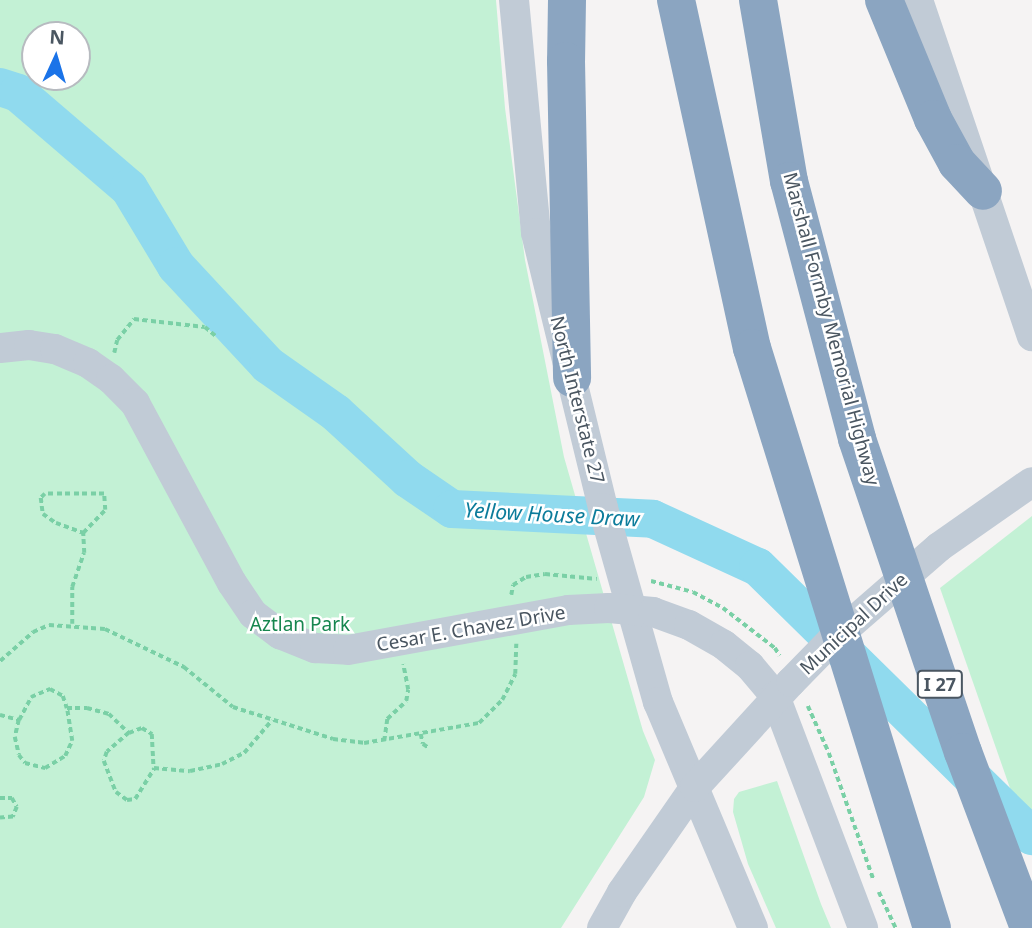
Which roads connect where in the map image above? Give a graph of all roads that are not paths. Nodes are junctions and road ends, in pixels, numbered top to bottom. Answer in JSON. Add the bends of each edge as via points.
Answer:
{"nodes":[{"id":1,"x":514,"y":0,"type":"edge"},
{"id":2,"x":568,"y":0,"type":"edge"},
{"id":3,"x":676,"y":0,"type":"edge"},
{"id":4,"x":758,"y":0,"type":"edge"},
{"id":5,"x":884,"y":0,"type":"edge"},
{"id":6,"x":918,"y":0,"type":"edge"},
{"id":7,"x":983,"y":191,"type":"junction"},
{"id":8,"x":1032,"y":336,"type":"edge"},
{"id":9,"x":0,"y":348,"type":"edge"},
{"id":10,"x":572,"y":378,"type":"junction"},
{"id":11,"x":1032,"y":482,"type":"edge"},
{"id":12,"x":695,"y":787,"type":"junction"},
{"id":13,"x":602,"y":928,"type":"edge"},
{"id":14,"x":753,"y":928,"type":"edge"},
{"id":15,"x":863,"y":928,"type":"edge"},
{"id":16,"x":932,"y":928,"type":"edge"},
{"id":17,"x":1029,"y":928,"type":"edge"}],
"edges":[{"from":1,"to":10,"type":"main road","name":"North Interstate 27","via":[[536,233]]},
{"from":2,"to":10,"type":"highway"},
{"from":3,"to":16,"type":"highway","via":[[752,348]]},
{"from":4,"to":17,"type":"highway","name":"Marshall Formby Memorial Highway","number":"I 27","via":[[789,181],[857,439],[958,739]]},
{"from":5,"to":7,"type":"highway","via":[[933,119],[957,163]]},
{"from":6,"to":7,"type":"main road"},
{"from":7,"to":8,"type":"main road"},
{"from":9,"to":15,"type":"main road","name":"Cesar E. Chavez Drive","via":[[29,345],[55,349],[88,363],[135,403],[232,583],[253,614],[280,634],[315,648],[348,650],[568,610],[610,608],[653,612],[724,645],[750,666],[775,696]]},
{"from":10,"to":12,"type":"main road","name":"North Interstate 27","via":[[628,606],[658,702]]},
{"from":11,"to":12,"type":"main road","name":"Municipal Drive","via":[[939,547],[831,641]]},
{"from":12,"to":13,"type":"main road","name":"Municipal Drive"},
{"from":12,"to":14,"type":"main road","name":"North Interstate 27"}]}
